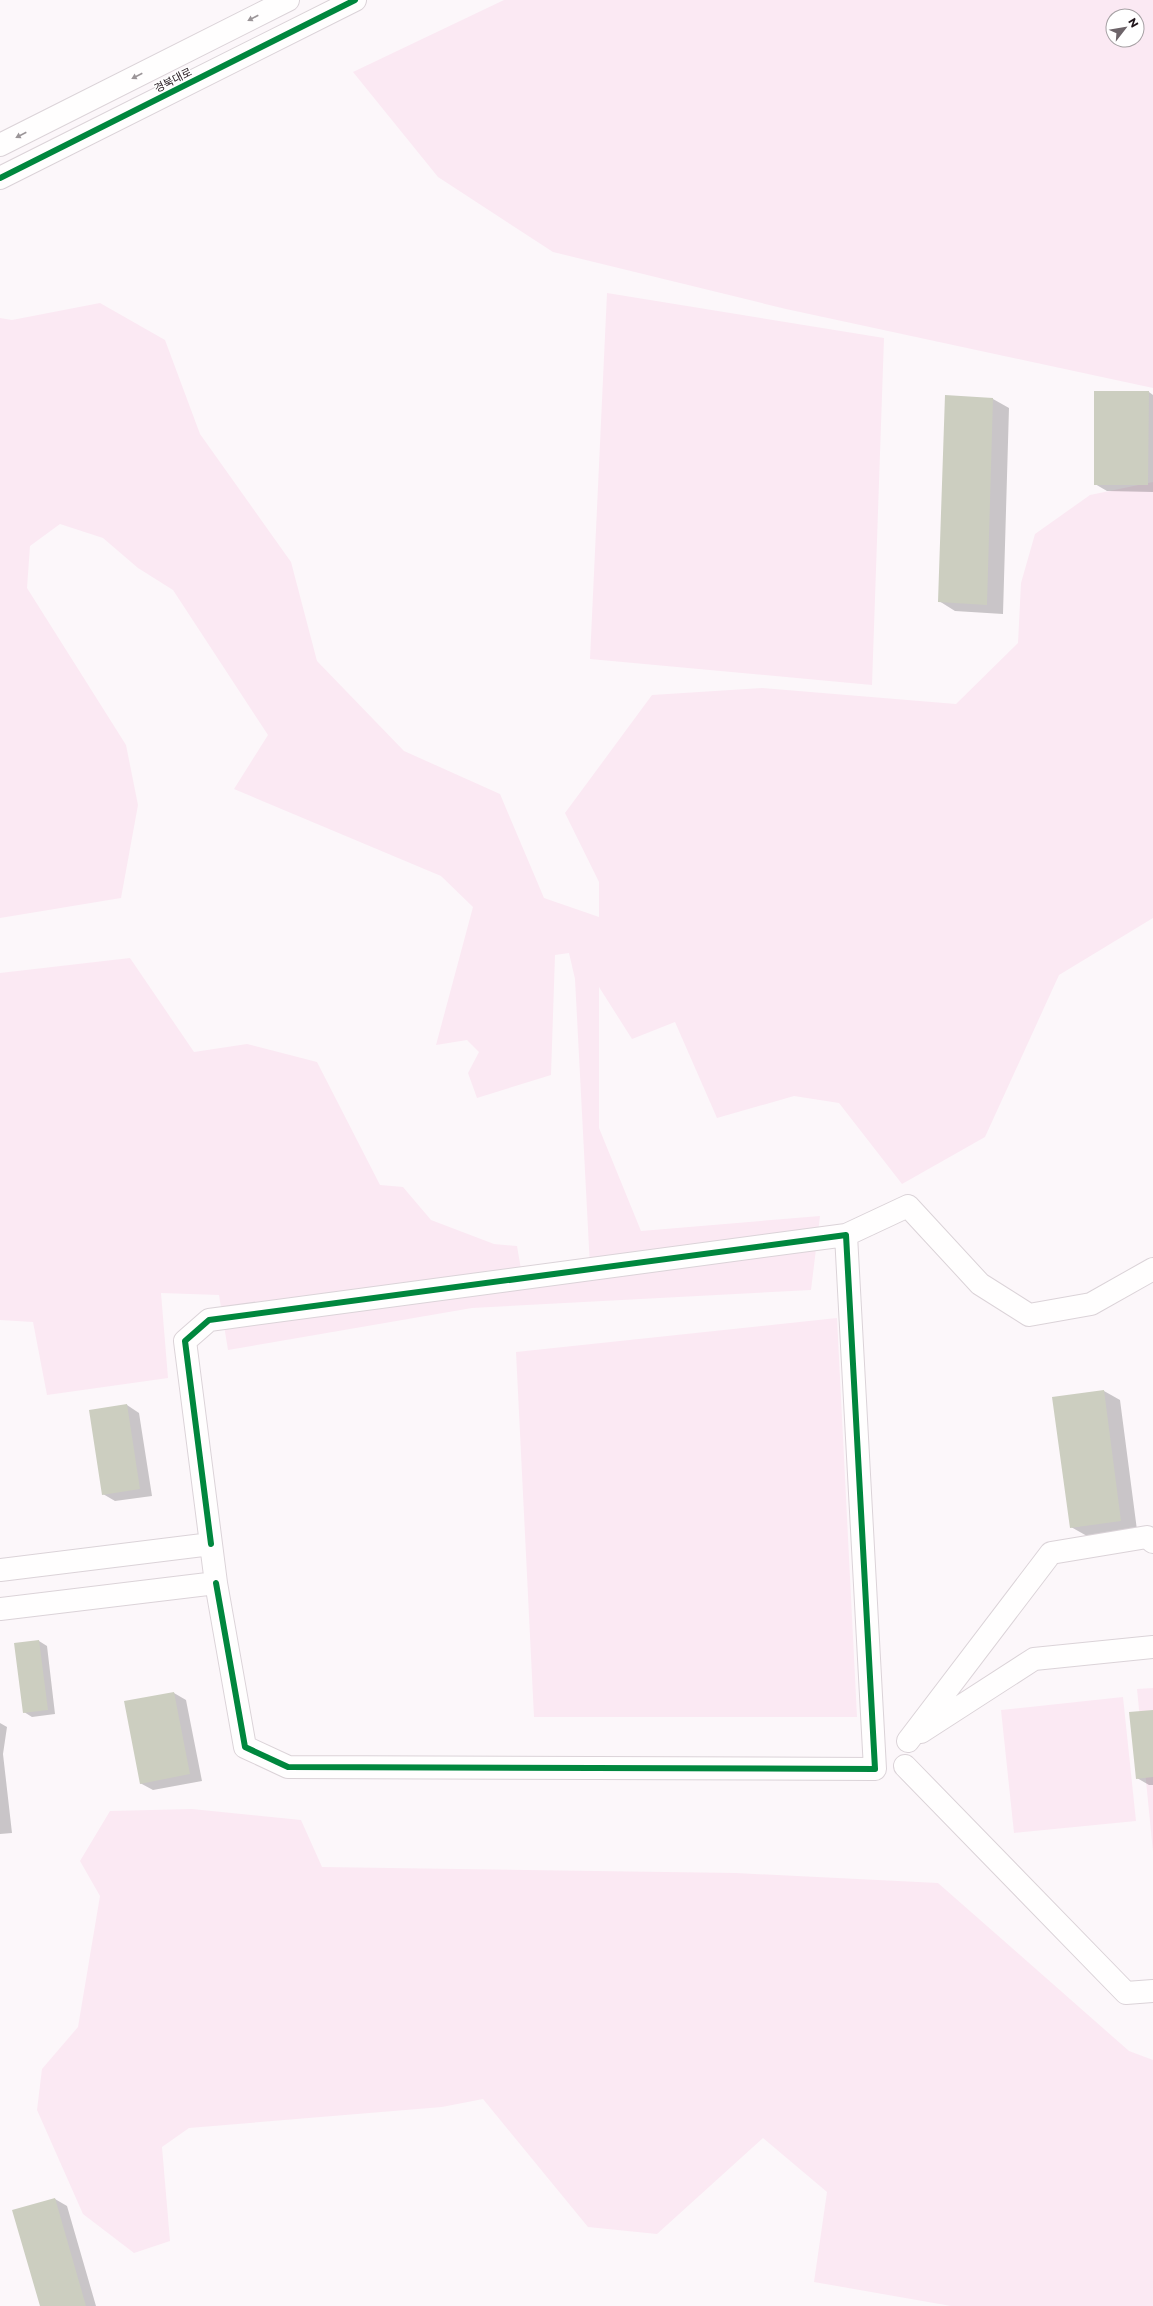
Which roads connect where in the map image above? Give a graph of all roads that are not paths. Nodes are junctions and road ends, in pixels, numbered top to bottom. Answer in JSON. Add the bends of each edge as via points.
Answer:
{"nodes":[{"id":1,"x":288,"y":0,"type":"edge"},
{"id":2,"x":355,"y":0,"type":"edge"},
{"id":3,"x":0,"y":145,"type":"edge"},
{"id":4,"x":0,"y":178,"type":"edge"},
{"id":5,"x":846,"y":1235,"type":"junction"},
{"id":6,"x":1153,"y":1269,"type":"edge"},
{"id":7,"x":1153,"y":1542,"type":"edge"},
{"id":8,"x":212,"y":1544,"type":"junction"},
{"id":9,"x":0,"y":1570,"type":"edge"},
{"id":10,"x":216,"y":1583,"type":"junction"},
{"id":11,"x":0,"y":1609,"type":"edge"},
{"id":12,"x":1153,"y":1647,"type":"edge"},
{"id":13,"x":908,"y":1741,"type":"junction"},
{"id":14,"x":904,"y":1766,"type":"junction"},
{"id":15,"x":875,"y":1769,"type":"junction"},
{"id":16,"x":1153,"y":1991,"type":"edge"}],
"edges":[{"from":1,"to":3,"type":"street","name":"경북대로","one_way":true},
{"from":2,"to":4,"type":"street","name":"경북대로"},
{"from":5,"to":6,"type":"street","via":[[908,1206],[980,1284],[1029,1315],[1092,1304]]},
{"from":5,"to":8,"type":"street","via":[[209,1320],[185,1341]]},
{"from":5,"to":15,"type":"street"},
{"from":7,"to":13,"type":"street","via":[[1147,1538],[1051,1553]]},
{"from":8,"to":9,"type":"street"},
{"from":8,"to":10,"type":"street"},
{"from":10,"to":11,"type":"street"},
{"from":10,"to":15,"type":"street","via":[[245,1747],[288,1767]]},
{"from":12,"to":13,"type":"street","via":[[1034,1658]]},
{"from":13,"to":14,"type":"street"},
{"from":14,"to":15,"type":"street"},
{"from":14,"to":16,"type":"street","via":[[1126,1993]]}]}
